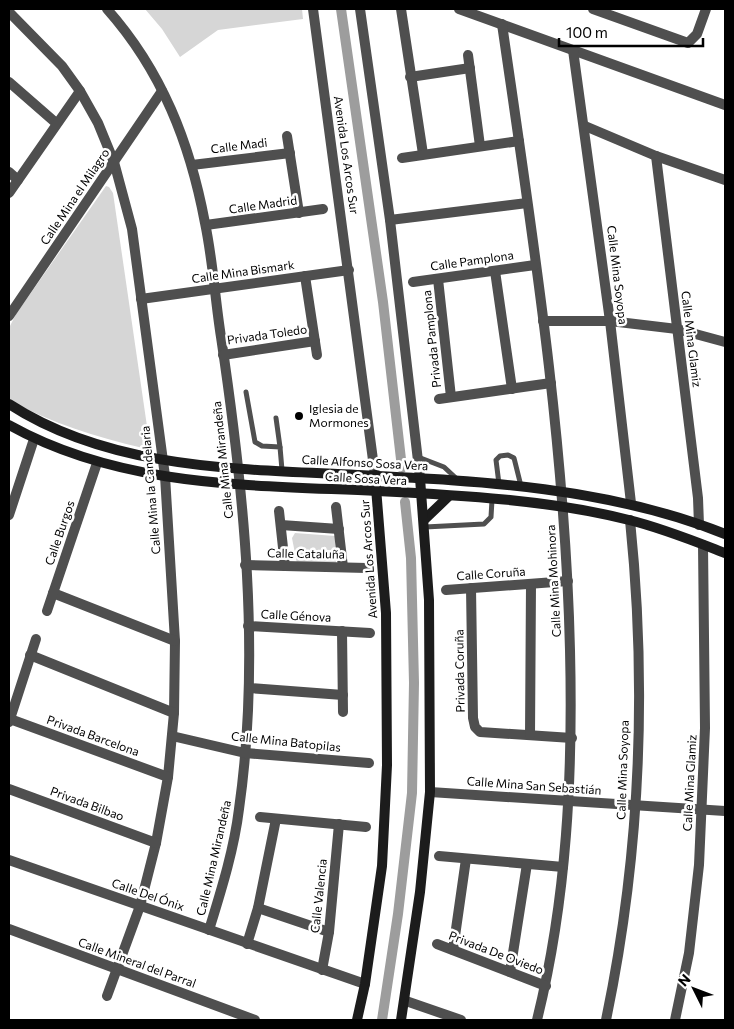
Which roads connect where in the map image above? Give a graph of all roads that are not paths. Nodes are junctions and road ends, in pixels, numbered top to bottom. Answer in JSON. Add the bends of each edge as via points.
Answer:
{"nodes":[{"id":1,"x":107,"y":9,"type":"edge"},
{"id":2,"x":314,"y":9,"type":"edge"},
{"id":3,"x":360,"y":9,"type":"edge"},
{"id":4,"x":401,"y":9,"type":"edge"},
{"id":5,"x":459,"y":9,"type":"edge"},
{"id":6,"x":594,"y":9,"type":"edge"},
{"id":7,"x":706,"y":9,"type":"edge"},
{"id":8,"x":10,"y":12,"type":"edge"},
{"id":9,"x":502,"y":24,"type":"junction"},
{"id":10,"x":573,"y":50,"type":"junction"},
{"id":11,"x":468,"y":56,"type":"dead end"},
{"id":12,"x":470,"y":68,"type":"junction"},
{"id":13,"x":410,"y":77,"type":"junction"},
{"id":14,"x":9,"y":82,"type":"edge"},
{"id":15,"x":80,"y":91,"type":"junction"},
{"id":16,"x":162,"y":91,"type":"junction"},
{"id":17,"x":725,"y":105,"type":"edge"},
{"id":18,"x":56,"y":123,"type":"junction"},
{"id":19,"x":585,"y":126,"type":"junction"},
{"id":20,"x":287,"y":136,"type":"dead end"},
{"id":21,"x":519,"y":141,"type":"junction"},
{"id":22,"x":480,"y":146,"type":"junction"},
{"id":23,"x":290,"y":153,"type":"junction"},
{"id":24,"x":423,"y":154,"type":"junction"},
{"id":25,"x":656,"y":156,"type":"junction"},
{"id":26,"x":402,"y":158,"type":"dead end"},
{"id":27,"x":114,"y":162,"type":"junction"},
{"id":28,"x":192,"y":165,"type":"junction"},
{"id":29,"x":9,"y":172,"type":"edge"},
{"id":30,"x":18,"y":180,"type":"junction"},
{"id":31,"x":725,"y":180,"type":"edge"},
{"id":32,"x":9,"y":194,"type":"edge"},
{"id":33,"x":527,"y":203,"type":"junction"},
{"id":34,"x":323,"y":210,"type":"dead end"},
{"id":35,"x":300,"y":213,"type":"junction"},
{"id":36,"x":390,"y":220,"type":"junction"},
{"id":37,"x":206,"y":225,"type":"junction"},
{"id":38,"x":535,"y":265,"type":"junction"},
{"id":39,"x":349,"y":270,"type":"junction"},
{"id":40,"x":495,"y":271,"type":"junction"},
{"id":41,"x":305,"y":276,"type":"junction"},
{"id":42,"x":438,"y":279,"type":"junction"},
{"id":43,"x":413,"y":282,"type":"dead end"},
{"id":44,"x":213,"y":289,"type":"junction"},
{"id":45,"x":141,"y":300,"type":"junction"},
{"id":46,"x":9,"y":316,"type":"edge"},
{"id":47,"x":610,"y":321,"type":"junction"},
{"id":48,"x":543,"y":322,"type":"junction"},
{"id":49,"x":677,"y":329,"type":"junction"},
{"id":50,"x":315,"y":341,"type":"junction"},
{"id":51,"x":725,"y":342,"type":"edge"},
{"id":52,"x":223,"y":354,"type":"junction"},
{"id":53,"x":317,"y":355,"type":"dead end"},
{"id":54,"x":551,"y":383,"type":"junction"},
{"id":55,"x":512,"y":389,"type":"junction"},
{"id":56,"x":246,"y":392,"type":"dead end"},
{"id":57,"x":451,"y":397,"type":"junction"},
{"id":58,"x":439,"y":399,"type":"dead end"},
{"id":59,"x":9,"y":404,"type":"edge"},
{"id":60,"x":276,"y":418,"type":"dead end"},
{"id":61,"x":9,"y":426,"type":"edge"},
{"id":62,"x":34,"y":439,"type":"junction"},
{"id":63,"x":280,"y":447,"type":"junction"},
{"id":64,"x":418,"y":457,"type":"junction"},
{"id":65,"x":162,"y":460,"type":"junction"},
{"id":66,"x":96,"y":463,"type":"junction"},
{"id":67,"x":238,"y":468,"type":"junction"},
{"id":68,"x":282,"y":470,"type":"junction"},
{"id":69,"x":164,"y":476,"type":"junction"},
{"id":70,"x":375,"y":476,"type":"junction"},
{"id":71,"x":420,"y":478,"type":"junction"},
{"id":72,"x":458,"y":481,"type":"junction"},
{"id":73,"x":240,"y":484,"type":"junction"},
{"id":74,"x":499,"y":484,"type":"junction"},
{"id":75,"x":521,"y":486,"type":"junction"},
{"id":76,"x":377,"y":491,"type":"junction"},
{"id":77,"x":562,"y":492,"type":"junction"},
{"id":78,"x":423,"y":494,"type":"junction"},
{"id":79,"x":449,"y":496,"type":"junction"},
{"id":80,"x":492,"y":500,"type":"junction"},
{"id":81,"x":631,"y":503,"type":"junction"},
{"id":82,"x":336,"y":507,"type":"dead end"},
{"id":83,"x":563,"y":507,"type":"junction"},
{"id":84,"x":9,"y":510,"type":"edge"},
{"id":85,"x":279,"y":511,"type":"dead end"},
{"id":86,"x":630,"y":520,"type":"junction"},
{"id":87,"x":424,"y":523,"type":"junction"},
{"id":88,"x":281,"y":525,"type":"junction"},
{"id":89,"x":700,"y":525,"type":"junction"},
{"id":90,"x":339,"y":529,"type":"junction"},
{"id":91,"x":725,"y":534,"type":"edge"},
{"id":92,"x":703,"y":545,"type":"junction"},
{"id":93,"x":725,"y":554,"type":"edge"},
{"id":94,"x":245,"y":565,"type":"junction"},
{"id":95,"x":285,"y":566,"type":"junction"},
{"id":96,"x":343,"y":567,"type":"junction"},
{"id":97,"x":367,"y":568,"type":"dead end"},
{"id":98,"x":568,"y":581,"type":"junction"},
{"id":99,"x":530,"y":584,"type":"junction"},
{"id":100,"x":472,"y":588,"type":"junction"},
{"id":101,"x":446,"y":590,"type":"dead end"},
{"id":102,"x":53,"y":593,"type":"junction"},
{"id":103,"x":47,"y":611,"type":"dead end"},
{"id":104,"x":248,"y":626,"type":"junction"},
{"id":105,"x":342,"y":631,"type":"junction"},
{"id":106,"x":370,"y":633,"type":"dead end"},
{"id":107,"x":36,"y":639,"type":"dead end"},
{"id":108,"x":175,"y":641,"type":"junction"},
{"id":109,"x":30,"y":655,"type":"junction"},
{"id":110,"x":249,"y":688,"type":"junction"},
{"id":111,"x":343,"y":695,"type":"junction"},
{"id":112,"x":343,"y":712,"type":"dead end"},
{"id":113,"x":174,"y":713,"type":"junction"},
{"id":114,"x":9,"y":720,"type":"edge"},
{"id":115,"x":530,"y":735,"type":"junction"},
{"id":116,"x":172,"y":736,"type":"junction"},
{"id":117,"x":572,"y":738,"type":"junction"},
{"id":118,"x":245,"y":753,"type":"junction"},
{"id":119,"x":369,"y":762,"type":"dead end"},
{"id":120,"x":168,"y":777,"type":"junction"},
{"id":121,"x":9,"y":789,"type":"edge"},
{"id":122,"x":430,"y":792,"type":"junction"},
{"id":123,"x":570,"y":801,"type":"junction"},
{"id":124,"x":635,"y":805,"type":"junction"},
{"id":125,"x":701,"y":809,"type":"junction"},
{"id":126,"x":725,"y":811,"type":"edge"},
{"id":127,"x":260,"y":817,"type":"dead end"},
{"id":128,"x":276,"y":819,"type":"junction"},
{"id":129,"x":339,"y":824,"type":"junction"},
{"id":130,"x":366,"y":827,"type":"dead end"},
{"id":131,"x":156,"y":843,"type":"junction"},
{"id":132,"x":439,"y":856,"type":"dead end"},
{"id":133,"x":466,"y":859,"type":"junction"},
{"id":134,"x":9,"y":860,"type":"edge"},
{"id":135,"x":527,"y":864,"type":"junction"},
{"id":136,"x":562,"y":867,"type":"junction"},
{"id":137,"x":140,"y":906,"type":"junction"},
{"id":138,"x":258,"y":908,"type":"junction"},
{"id":139,"x":9,"y":930,"type":"edge"},
{"id":140,"x":209,"y":930,"type":"junction"},
{"id":141,"x":329,"y":932,"type":"junction"},
{"id":142,"x":247,"y":944,"type":"junction"},
{"id":143,"x":437,"y":944,"type":"dead end"},
{"id":144,"x":453,"y":950,"type":"junction"},
{"id":145,"x":116,"y":968,"type":"junction"},
{"id":146,"x":322,"y":970,"type":"junction"},
{"id":147,"x":510,"y":972,"type":"junction"},
{"id":148,"x":365,"y":984,"type":"junction"},
{"id":149,"x":546,"y":986,"type":"junction"},
{"id":150,"x":107,"y":996,"type":"dead end"},
{"id":151,"x":406,"y":1001,"type":"junction"},
{"id":152,"x":255,"y":1020,"type":"edge"},
{"id":153,"x":357,"y":1020,"type":"edge"},
{"id":154,"x":401,"y":1020,"type":"edge"},
{"id":155,"x":461,"y":1020,"type":"edge"},
{"id":156,"x":537,"y":1020,"type":"edge"},
{"id":157,"x":606,"y":1020,"type":"edge"},
{"id":158,"x":675,"y":1020,"type":"edge"}],
"edges":[{"from":1,"to":16,"type":"street","name":"Calle Mina Mirandeña","via":[[143,55]]},
{"from":2,"to":39,"type":"street","name":"Avenida Los Arcos Sur"},
{"from":3,"to":36,"type":"street"},
{"from":4,"to":13,"type":"street"},
{"from":5,"to":9,"type":"street"},
{"from":6,"to":7,"type":"street","via":[[688,43],[697,34]]},
{"from":8,"to":15,"type":"street","name":"Calle Mina la Candelaria","via":[[62,66]]},
{"from":9,"to":10,"type":"street"},
{"from":9,"to":21,"type":"street","name":"Calle Mina Mohinora"},
{"from":10,"to":17,"type":"street"},
{"from":10,"to":19,"type":"street","name":"Calle Mina Soyopa"},
{"from":11,"to":12,"type":"street"},
{"from":12,"to":13,"type":"street"},
{"from":12,"to":22,"type":"street"},
{"from":13,"to":24,"type":"street"},
{"from":14,"to":18,"type":"street"},
{"from":15,"to":18,"type":"street"},
{"from":15,"to":27,"type":"street","name":"Calle Mina la Candelaria"},
{"from":16,"to":27,"type":"street","name":"Calle Mina el Milagro"},
{"from":16,"to":28,"type":"street","name":"Calle Mina Mirandeña"},
{"from":18,"to":30,"type":"street"},
{"from":19,"to":25,"type":"street"},
{"from":19,"to":47,"type":"street","name":"Calle Mina Soyopa"},
{"from":20,"to":23,"type":"street"},
{"from":21,"to":22,"type":"street"},
{"from":21,"to":33,"type":"street","name":"Calle Mina Mohinora"},
{"from":22,"to":24,"type":"street"},
{"from":23,"to":28,"type":"street","name":"Calle Madi"},
{"from":23,"to":35,"type":"street"},
{"from":24,"to":26,"type":"street"},
{"from":25,"to":31,"type":"street"},
{"from":25,"to":49,"type":"street","name":"Calle Mina Glamiz"},
{"from":27,"to":45,"type":"street","name":"Calle Mina la Candelaria","via":[[132,229]]},
{"from":27,"to":46,"type":"street","name":"Calle Mina el Milagro"},
{"from":28,"to":37,"type":"street","name":"Calle Mina Mirandeña"},
{"from":29,"to":30,"type":"street"},
{"from":30,"to":32,"type":"street"},
{"from":33,"to":36,"type":"street"},
{"from":33,"to":38,"type":"street","name":"Calle Mina Mohinora"},
{"from":34,"to":35,"type":"street","name":"Calle Madrid"},
{"from":35,"to":37,"type":"street","name":"Calle Madrid"},
{"from":36,"to":64,"type":"street"},
{"from":37,"to":44,"type":"street","name":"Calle Mina Mirandeña"},
{"from":38,"to":40,"type":"street","name":"Calle Pamplona"},
{"from":38,"to":48,"type":"street","name":"Calle Mina Mohinora"},
{"from":39,"to":41,"type":"street","name":"Calle Mina Bismark"},
{"from":39,"to":70,"type":"street","name":"Avenida Los Arcos Sur"},
{"from":40,"to":42,"type":"street","name":"Calle Pamplona"},
{"from":40,"to":55,"type":"street"},
{"from":41,"to":44,"type":"street","name":"Calle Mina Bismark"},
{"from":41,"to":50,"type":"street","name":"Privada Toledo"},
{"from":42,"to":43,"type":"street","name":"Calle Pamplona"},
{"from":42,"to":57,"type":"street","name":"Privada Pamplona"},
{"from":44,"to":45,"type":"street","name":"Calle Mina Bismark"},
{"from":44,"to":52,"type":"street","name":"Calle Mina Mirandeña"},
{"from":45,"to":65,"type":"street","name":"Calle Mina la Candelaria"},
{"from":47,"to":48,"type":"street"},
{"from":47,"to":49,"type":"street"},
{"from":47,"to":81,"type":"street","name":"Calle Mina Soyopa"},
{"from":48,"to":54,"type":"street","name":"Calle Mina Mohinora"},
{"from":49,"to":51,"type":"street"},
{"from":49,"to":89,"type":"street","name":"Calle Mina Glamiz"},
{"from":50,"to":52,"type":"street","name":"Privada Toledo"},
{"from":50,"to":53,"type":"street","name":"Privada Toledo"},
{"from":52,"to":67,"type":"street","name":"Calle Mina Mirandeña"},
{"from":54,"to":55,"type":"street"},
{"from":54,"to":77,"type":"street","name":"Calle Mina Mohinora"},
{"from":55,"to":57,"type":"street"},
{"from":56,"to":63,"type":"lane","via":[[255,442],[262,446]]},
{"from":57,"to":58,"type":"street"},
{"from":59,"to":65,"type":"main road","name":"Calle Alfonso Sosa Vera","via":[[42,424],[75,437]]},
{"from":60,"to":63,"type":"lane"},
{"from":61,"to":62,"type":"main road","name":"Calle Sosa Vera"},
{"from":62,"to":66,"type":"main road","name":"Calle Sosa Vera"},
{"from":62,"to":84,"type":"street"},
{"from":63,"to":68,"type":"lane"},
{"from":64,"to":71,"type":"street"},
{"from":64,"to":72,"type":"lane","via":[[448,469]]},
{"from":65,"to":67,"type":"main road","name":"Calle Alfonso Sosa Vera"},
{"from":65,"to":69,"type":"street","name":"Calle Mina la Candelaria"},
{"from":66,"to":69,"type":"main road","name":"Calle Sosa Vera"},
{"from":66,"to":102,"type":"street","name":"Calle Burgos"},
{"from":67,"to":68,"type":"main road","name":"Calle Alfonso Sosa Vera"},
{"from":67,"to":73,"type":"street","name":"Calle Mina Mirandeña"},
{"from":68,"to":70,"type":"main road","name":"Calle Alfonso Sosa Vera"},
{"from":69,"to":73,"type":"main road","name":"Calle Sosa Vera"},
{"from":69,"to":108,"type":"street","name":"Calle Mina la Candelaria"},
{"from":70,"to":71,"type":"main road","name":"Calle Alfonso Sosa Vera"},
{"from":70,"to":76,"type":"main road","name":"Avenida Los Arcos Sur"},
{"from":71,"to":72,"type":"main road","name":"Calle Alfonso Sosa Vera"},
{"from":71,"to":78,"type":"main road"},
{"from":72,"to":74,"type":"main road","name":"Calle Alfonso Sosa Vera"},
{"from":73,"to":76,"type":"main road","name":"Calle Sosa Vera"},
{"from":73,"to":94,"type":"street","name":"Calle Mina Mirandeña"},
{"from":74,"to":75,"type":"main road","name":"Calle Alfonso Sosa Vera"},
{"from":74,"to":75,"type":"lane","via":[[496,460],[508,455],[514,458]]},
{"from":75,"to":77,"type":"main road","name":"Calle Alfonso Sosa Vera"},
{"from":76,"to":78,"type":"main road","name":"Calle Sosa Vera"},
{"from":76,"to":148,"type":"main road","name":"Avenida Los Arcos Sur","via":[[386,613],[387,765],[382,866]]},
{"from":77,"to":81,"type":"main road","name":"Calle Alfonso Sosa Vera"},
{"from":77,"to":83,"type":"street","name":"Calle Mina Mohinora"},
{"from":78,"to":79,"type":"main road","name":"Calle Sosa Vera"},
{"from":78,"to":87,"type":"main road"},
{"from":79,"to":80,"type":"main road","name":"Calle Sosa Vera"},
{"from":79,"to":87,"type":"main road"},
{"from":80,"to":83,"type":"main road","name":"Calle Sosa Vera"},
{"from":80,"to":87,"type":"lane","via":[[491,518],[484,524]]},
{"from":81,"to":89,"type":"main road","name":"Calle Alfonso Sosa Vera"},
{"from":82,"to":90,"type":"street"},
{"from":83,"to":86,"type":"main road","name":"Calle Sosa Vera"},
{"from":83,"to":98,"type":"street","name":"Calle Mina Mohinora"},
{"from":85,"to":88,"type":"street"},
{"from":86,"to":92,"type":"main road","name":"Calle Sosa Vera"},
{"from":86,"to":124,"type":"street","name":"Calle Mina Soyopa","via":[[640,644]]},
{"from":87,"to":122,"type":"main road","via":[[429,600]]},
{"from":88,"to":90,"type":"street"},
{"from":88,"to":95,"type":"street"},
{"from":89,"to":91,"type":"main road","name":"Calle Alfonso Sosa Vera"},
{"from":90,"to":96,"type":"street"},
{"from":92,"to":93,"type":"main road","name":"Calle Sosa Vera"},
{"from":92,"to":125,"type":"street","name":"Calle Mina Glamiz","via":[[705,728]]},
{"from":94,"to":95,"type":"street","name":"Calle Cataluña"},
{"from":94,"to":104,"type":"street","name":"Calle Mina Mirandeña"},
{"from":95,"to":96,"type":"street","name":"Calle Cataluña"},
{"from":96,"to":97,"type":"street","name":"Calle Cataluña"},
{"from":98,"to":99,"type":"street","name":"Calle Coruña"},
{"from":98,"to":117,"type":"street","name":"Calle Mina Mohinora"},
{"from":99,"to":100,"type":"street","name":"Calle Coruña"},
{"from":99,"to":115,"type":"street"},
{"from":100,"to":101,"type":"street","name":"Calle Coruña"},
{"from":100,"to":115,"type":"street","name":"Privada Coruña","via":[[475,727],[480,732]]},
{"from":102,"to":103,"type":"street","name":"Calle Burgos"},
{"from":102,"to":108,"type":"street"},
{"from":104,"to":105,"type":"street","name":"Calle Génova"},
{"from":104,"to":110,"type":"street","name":"Calle Mina Mirandeña"},
{"from":105,"to":106,"type":"street","name":"Calle Génova"},
{"from":105,"to":111,"type":"street","name":"Calle Génova"},
{"from":107,"to":109,"type":"street","name":"Privada Barcelona"},
{"from":108,"to":113,"type":"street","name":"Calle Mina la Candelaria"},
{"from":109,"to":113,"type":"street"},
{"from":109,"to":114,"type":"street","name":"Privada Barcelona"},
{"from":110,"to":111,"type":"street"},
{"from":110,"to":118,"type":"street","name":"Calle Mina Mirandeña"},
{"from":111,"to":112,"type":"street","name":"Calle Génova"},
{"from":113,"to":116,"type":"street","name":"Calle Mina la Candelaria"},
{"from":114,"to":120,"type":"street","name":"Privada Barcelona"},
{"from":115,"to":117,"type":"street","name":"Privada Coruña"},
{"from":116,"to":118,"type":"street","name":"Calle Mina Batopilas"},
{"from":116,"to":120,"type":"street","name":"Calle Mina la Candelaria"},
{"from":117,"to":123,"type":"street","name":"Calle Mina Mohinora"},
{"from":118,"to":119,"type":"street","name":"Calle Mina Batopilas"},
{"from":118,"to":140,"type":"street","name":"Calle Mina Mirandeña","via":[[239,811]]},
{"from":120,"to":131,"type":"street","name":"Calle Mina la Candelaria"},
{"from":121,"to":131,"type":"street","name":"Privada Bilbao"},
{"from":122,"to":123,"type":"street","name":"Calle Mina San Sebastián"},
{"from":122,"to":151,"type":"main road"},
{"from":123,"to":124,"type":"street","name":"Calle Mina San Sebastián"},
{"from":123,"to":136,"type":"street","name":"Calle Mina Mohinora"},
{"from":124,"to":125,"type":"street","name":"Calle Mina San Sebastián"},
{"from":124,"to":157,"type":"street","name":"Calle Mina Soyopa","via":[[627,899]]},
{"from":125,"to":126,"type":"street","name":"Calle Mina San Sebastián"},
{"from":125,"to":158,"type":"street","name":"Calle Mina Glamiz","via":[[699,865],[689,953]]},
{"from":127,"to":128,"type":"street"},
{"from":128,"to":129,"type":"street"},
{"from":128,"to":138,"type":"street"},
{"from":129,"to":130,"type":"street"},
{"from":129,"to":141,"type":"street","name":"Calle Valencia"},
{"from":131,"to":137,"type":"street","name":"Calle Mina la Candelaria"},
{"from":132,"to":133,"type":"street"},
{"from":133,"to":135,"type":"street"},
{"from":133,"to":144,"type":"street"},
{"from":134,"to":137,"type":"street","name":"Calle Del Ónix"},
{"from":135,"to":136,"type":"street"},
{"from":135,"to":147,"type":"street"},
{"from":136,"to":149,"type":"street","name":"Calle Mina Mohinora"},
{"from":137,"to":140,"type":"street","name":"Calle Del Ónix"},
{"from":137,"to":145,"type":"street","name":"Calle Mina la Candelaria"},
{"from":138,"to":141,"type":"street"},
{"from":138,"to":142,"type":"street"},
{"from":139,"to":145,"type":"street","name":"Calle Mineral del Parral"},
{"from":140,"to":142,"type":"street","name":"Calle Del Ónix"},
{"from":141,"to":146,"type":"street","name":"Calle Valencia"},
{"from":142,"to":146,"type":"street","name":"Calle Del Ónix"},
{"from":143,"to":144,"type":"street","name":"Privada De Oviedo"},
{"from":144,"to":147,"type":"street","name":"Privada De Oviedo"},
{"from":145,"to":150,"type":"street","name":"Calle Mina la Candelaria"},
{"from":145,"to":152,"type":"street","name":"Calle Mineral del Parral"},
{"from":146,"to":148,"type":"street","name":"Calle Del Ónix"},
{"from":147,"to":149,"type":"street","name":"Privada De Oviedo"},
{"from":148,"to":153,"type":"main road","name":"Avenida Los Arcos Sur"},
{"from":149,"to":156,"type":"street","name":"Calle Mina Mohinora"},
{"from":151,"to":154,"type":"main road"},
{"from":151,"to":155,"type":"street"}]}
